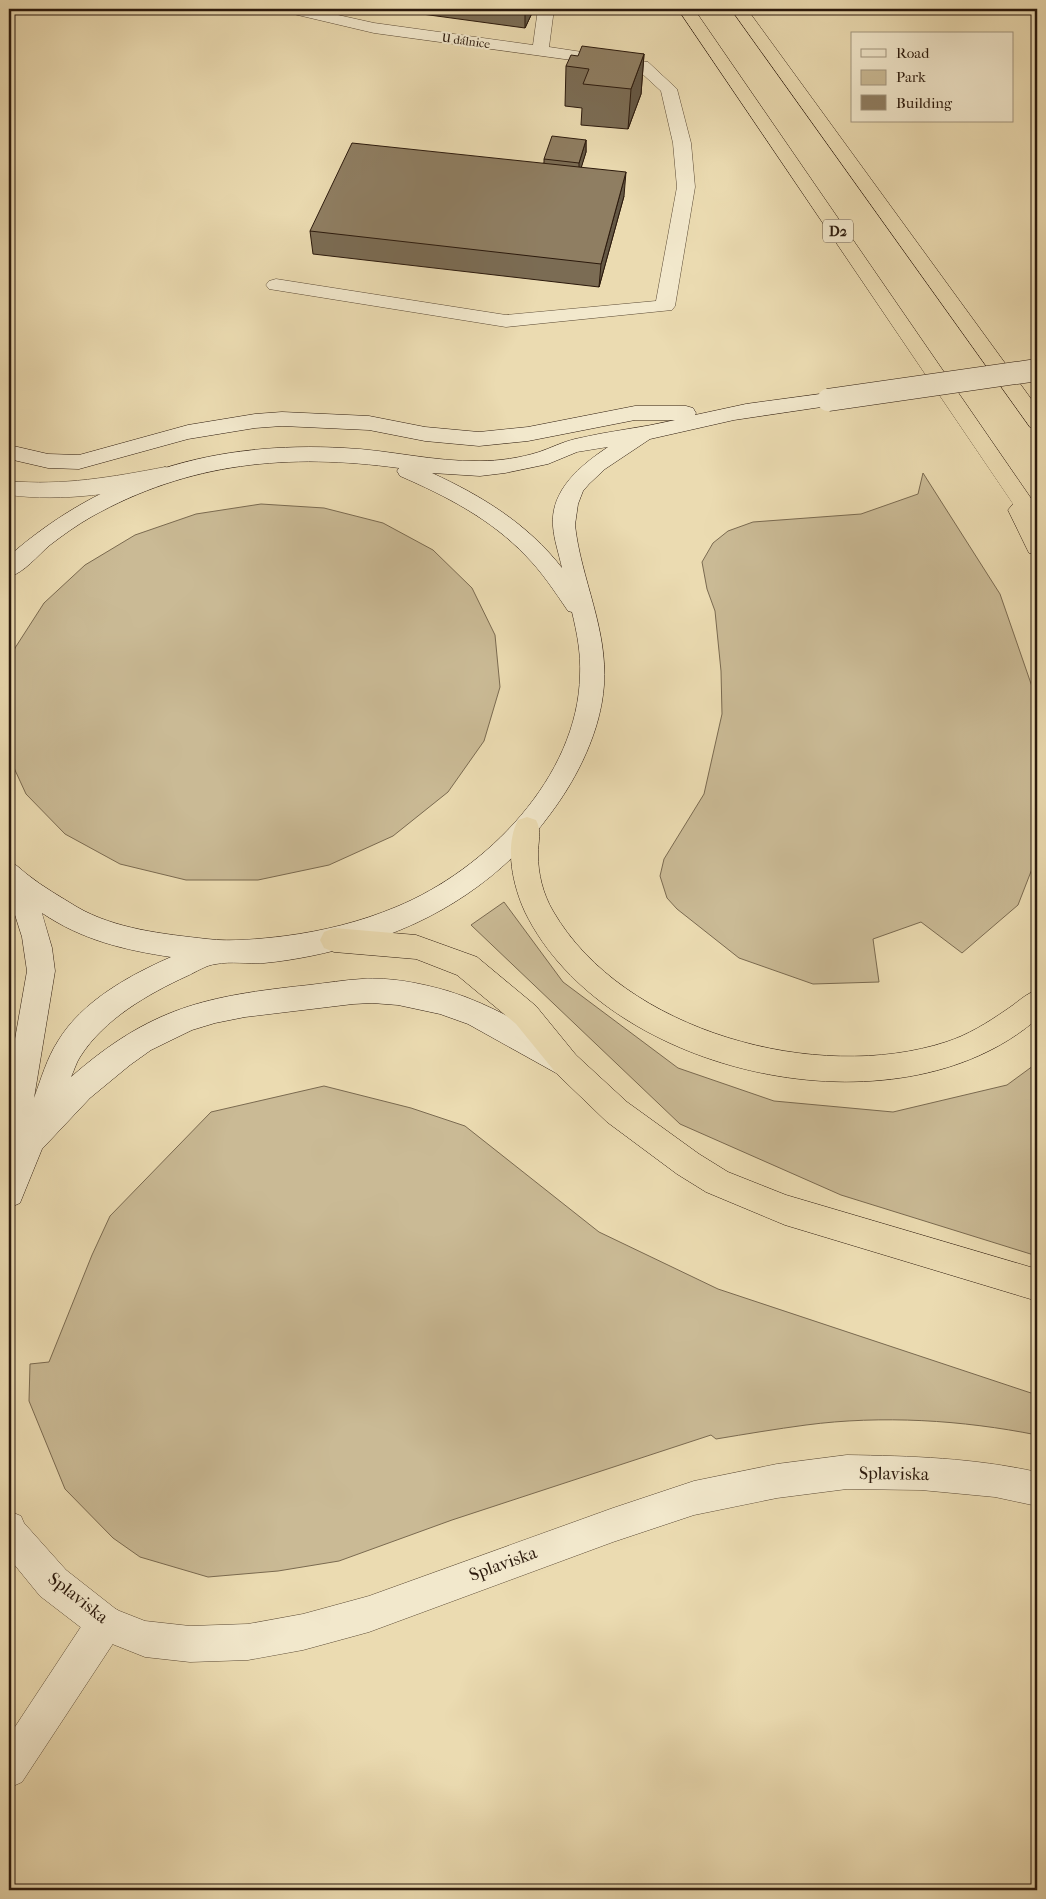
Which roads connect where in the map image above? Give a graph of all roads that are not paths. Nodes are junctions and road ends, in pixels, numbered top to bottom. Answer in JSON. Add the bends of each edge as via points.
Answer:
{"nodes":[{"id":1,"x":291,"y":9,"type":"edge"},
{"id":2,"x":546,"y":9,"type":"edge"},
{"id":3,"x":686,"y":9,"type":"edge"},
{"id":4,"x":739,"y":9,"type":"edge"},
{"id":5,"x":540,"y":51,"type":"junction"},
{"id":6,"x":276,"y":285,"type":"dead end"},
{"id":7,"x":1037,"y":370,"type":"edge"},
{"id":8,"x":735,"y":413,"type":"junction"},
{"id":9,"x":1037,"y":422,"type":"edge"},
{"id":10,"x":643,"y":434,"type":"junction"},
{"id":11,"x":9,"y":452,"type":"edge"},
{"id":12,"x":989,"y":453,"type":"junction"},
{"id":13,"x":379,"y":459,"type":"junction"},
{"id":14,"x":165,"y":474,"type":"junction"},
{"id":15,"x":9,"y":488,"type":"edge"},
{"id":16,"x":1037,"y":523,"type":"edge"},
{"id":17,"x":1037,"y":547,"type":"edge"},
{"id":18,"x":9,"y":570,"type":"edge"},
{"id":19,"x":583,"y":616,"type":"junction"},
{"id":20,"x":527,"y":828,"type":"junction"},
{"id":21,"x":13,"y":878,"type":"edge"},
{"id":22,"x":334,"y":940,"type":"junction"},
{"id":23,"x":213,"y":952,"type":"junction"},
{"id":24,"x":1037,"y":1002,"type":"edge"},
{"id":25,"x":566,"y":1064,"type":"junction"},
{"id":26,"x":18,"y":1150,"type":"edge"},
{"id":27,"x":9,"y":1193,"type":"edge"},
{"id":28,"x":1037,"y":1285,"type":"edge"},
{"id":29,"x":1037,"y":1489,"type":"edge"},
{"id":30,"x":9,"y":1528,"type":"edge"},
{"id":31,"x":105,"y":1623,"type":"junction"},
{"id":32,"x":9,"y":1769,"type":"edge"}],
"edges":[{"from":1,"to":5,"type":"main road","name":"U dálnice","via":[[374,28]]},
{"from":2,"to":5,"type":"main road"},
{"from":3,"to":12,"type":"highway","number":"D2"},
{"from":4,"to":9,"type":"highway"},
{"from":5,"to":6,"type":"main road","name":"U dálnice","via":[[642,65],[669,89],[682,143],[686,187],[665,306],[506,321]]},
{"from":7,"to":8,"type":"main road","bridge":true},
{"from":8,"to":10,"type":"main road"},
{"from":8,"to":11,"type":"main road","via":[[635,413],[528,434],[479,439],[425,434],[362,422],[282,419],[188,432],[79,462],[48,461]]},
{"from":10,"to":13,"type":"main road","via":[[571,447],[531,462],[497,467],[459,468]]},
{"from":10,"to":19,"type":"main road","via":[[601,462],[576,486],[569,498],[564,517],[565,536]]},
{"from":12,"to":16,"type":"highway","number":"D2"},
{"from":12,"to":17,"type":"highway"},
{"from":13,"to":14,"type":"main road","via":[[317,453],[252,456]]},
{"from":13,"to":19,"type":"main road","via":[[439,483],[509,529],[534,550]]},
{"from":14,"to":15,"type":"main road","via":[[55,492]]},
{"from":14,"to":18,"type":"main road","via":[[82,512],[39,542]]},
{"from":19,"to":20,"type":"main road","via":[[592,654],[588,712],[556,788]]},
{"from":20,"to":22,"type":"main road","via":[[488,866],[444,895],[394,920]]},
{"from":20,"to":24,"type":"highway","via":[[524,853],[527,879],[538,910],[562,947],[596,981],[628,1006],[656,1022],[722,1049],[800,1067],[884,1068],[924,1062],[966,1048],[1004,1029]]},
{"from":21,"to":23,"type":"main road","via":[[86,925],[128,938]]},
{"from":21,"to":26,"type":"main road","via":[[41,953]]},
{"from":22,"to":23,"type":"main road","via":[[276,949]]},
{"from":22,"to":25,"type":"highway","via":[[416,948],[467,966],[526,1015]]},
{"from":23,"to":26,"type":"main road","via":[[119,998],[80,1032]]},
{"from":25,"to":26,"type":"main road","via":[[450,1004],[411,995],[380,991],[212,1011],[166,1027],[111,1062]]},
{"from":25,"to":28,"type":"highway","via":[[618,1112],[717,1182],[785,1210]]},
{"from":26,"to":27,"type":"main road"},
{"from":29,"to":31,"type":"main road","name":"Splaviska","via":[[995,1480],[921,1473],[847,1472],[777,1481],[685,1501],[369,1614],[303,1632],[248,1642],[190,1644],[145,1639]]},
{"from":30,"to":31,"type":"main road","name":"Splaviska","via":[[53,1583]]},
{"from":31,"to":32,"type":"main road"}]}
